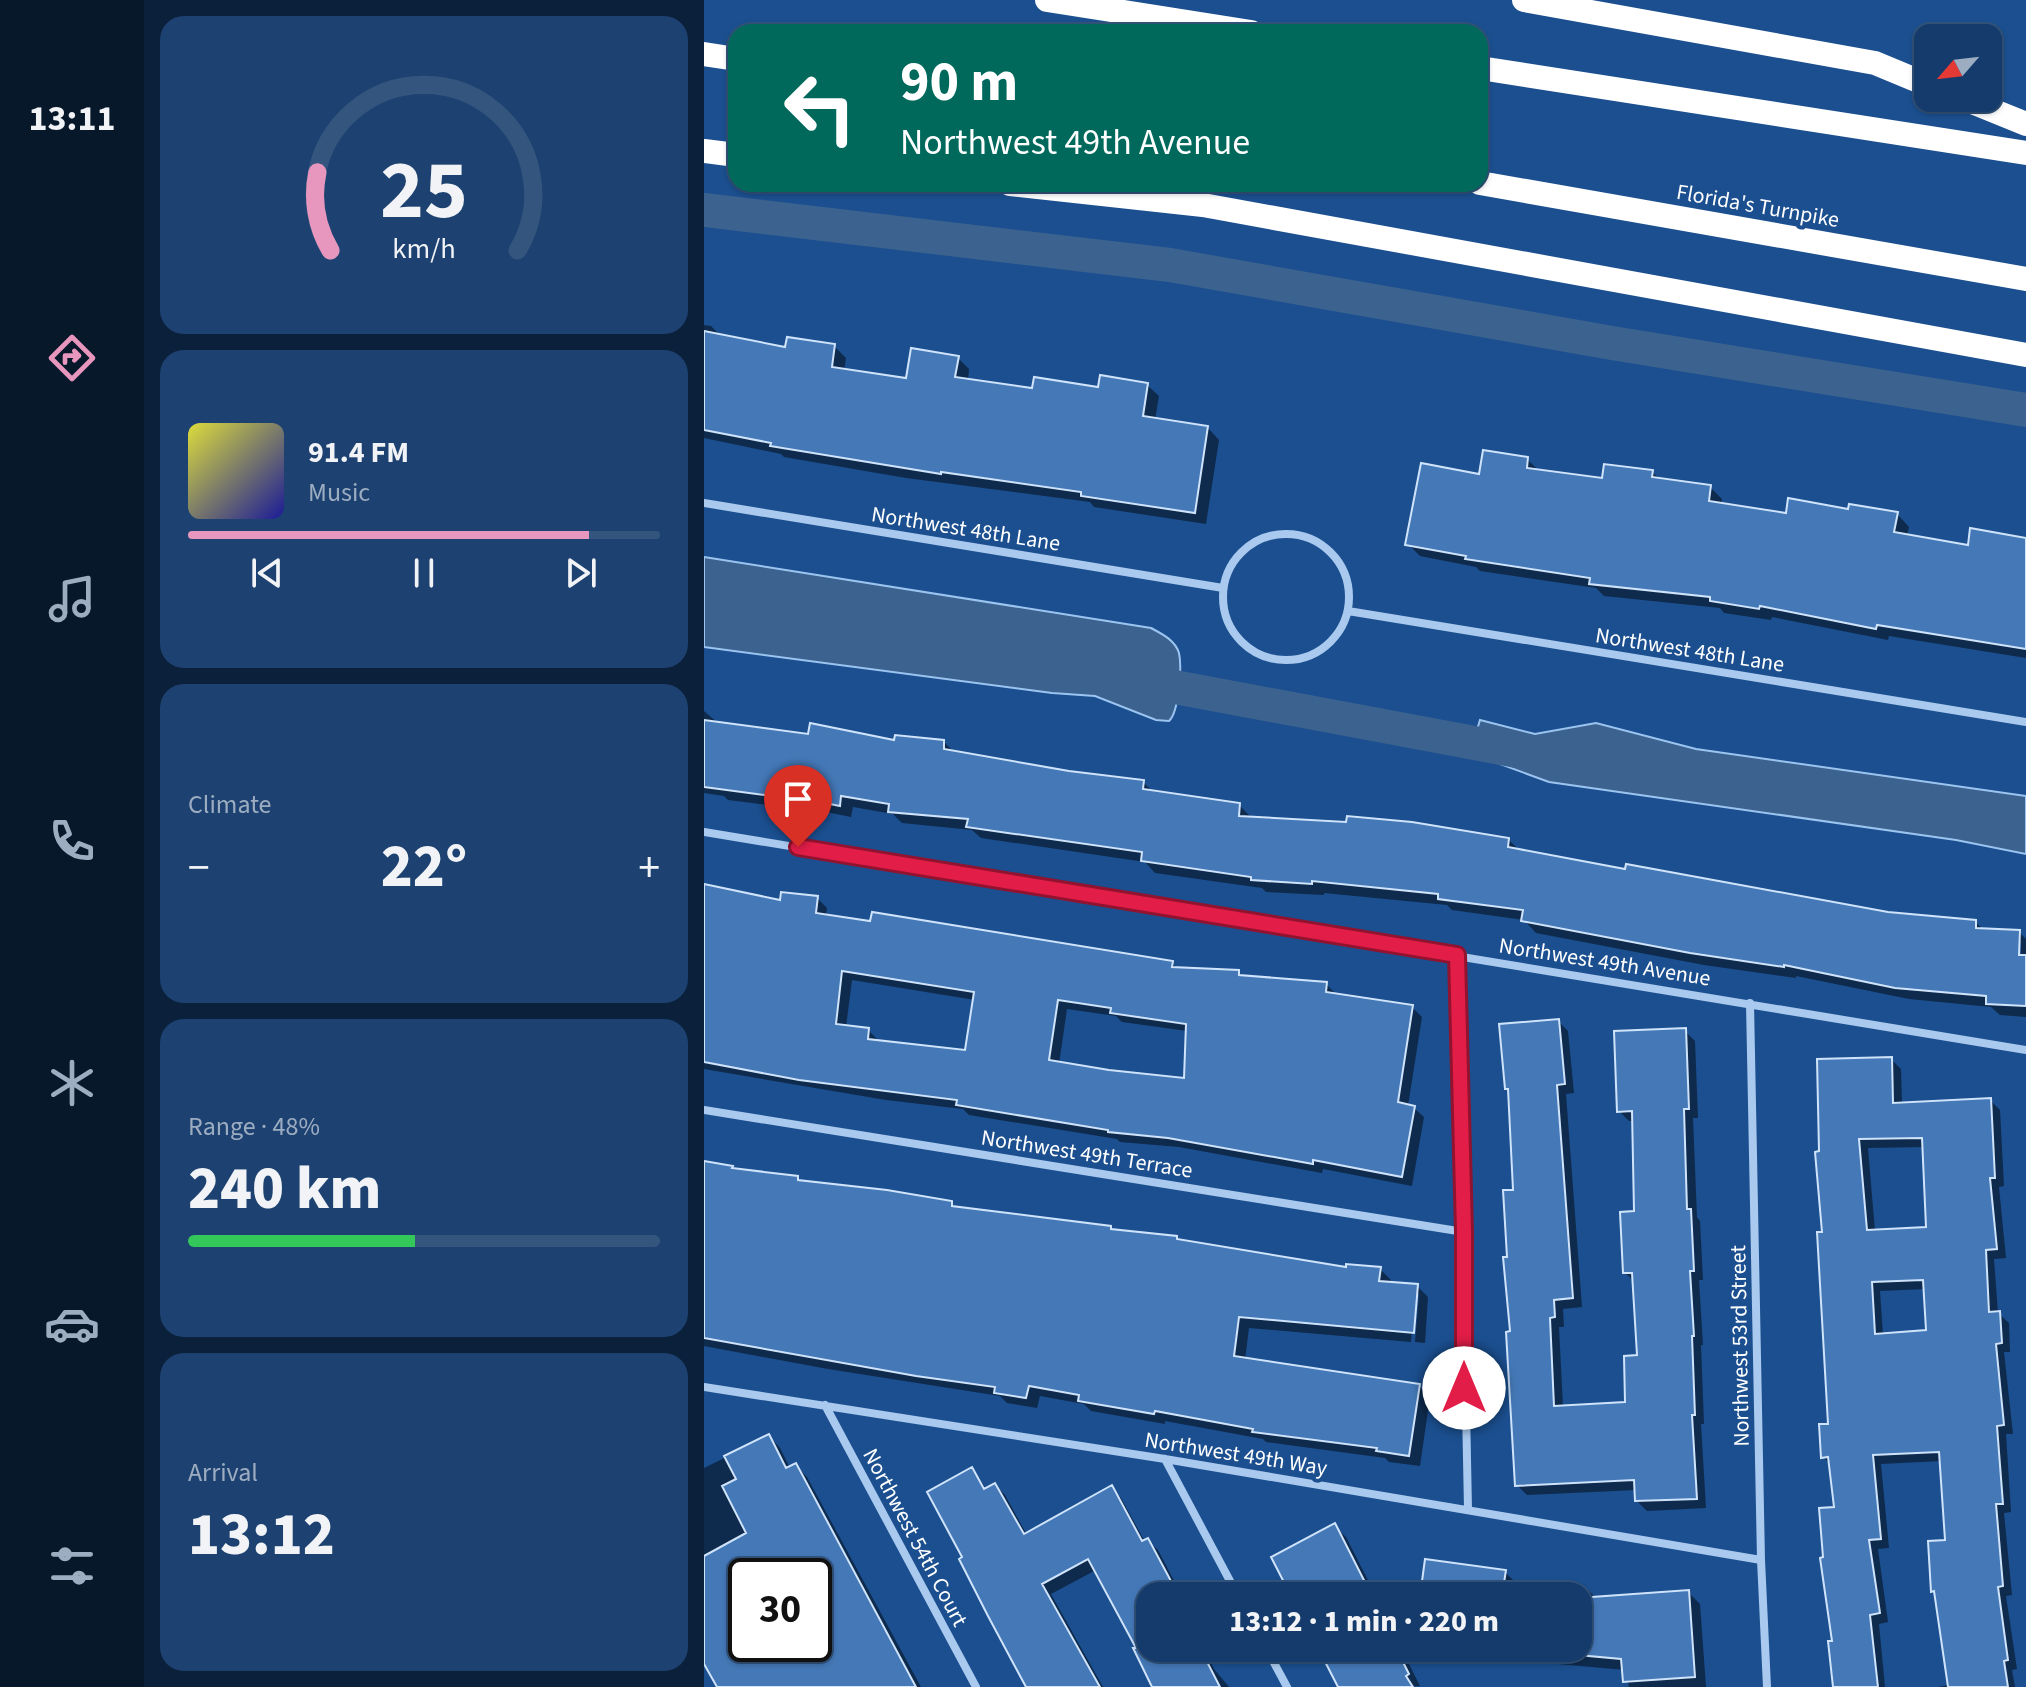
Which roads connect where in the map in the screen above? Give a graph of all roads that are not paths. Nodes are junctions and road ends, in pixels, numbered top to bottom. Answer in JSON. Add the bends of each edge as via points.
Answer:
{"nodes":[{"id":1,"x":1047,"y":0,"type":"edge"},
{"id":2,"x":1524,"y":0,"type":"edge"},
{"id":3,"x":1200,"y":24,"type":"edge"},
{"id":4,"x":704,"y":54,"type":"edge"},
{"id":5,"x":728,"y":58,"type":"edge"},
{"id":6,"x":1488,"y":69,"type":"edge"},
{"id":7,"x":1914,"y":79,"type":"edge"},
{"id":8,"x":1996,"y":112,"type":"edge"},
{"id":9,"x":2026,"y":124,"type":"edge"},
{"id":10,"x":704,"y":151,"type":"edge"},
{"id":11,"x":2026,"y":153,"type":"edge"},
{"id":12,"x":728,"y":154,"type":"edge"},
{"id":13,"x":1488,"y":184,"type":"edge"},
{"id":14,"x":1084,"y":192,"type":"edge"},
{"id":15,"x":2026,"y":279,"type":"edge"},
{"id":16,"x":2026,"y":355,"type":"edge"},
{"id":17,"x":704,"y":503,"type":"edge"},
{"id":18,"x":1223,"y":588,"type":"junction"},
{"id":19,"x":1348,"y":611,"type":"junction"},
{"id":20,"x":2026,"y":722,"type":"edge"},
{"id":21,"x":704,"y":832,"type":"edge"},
{"id":22,"x":1457,"y":955,"type":"junction"},
{"id":23,"x":1750,"y":1003,"type":"junction"},
{"id":24,"x":2026,"y":1050,"type":"edge"},
{"id":25,"x":704,"y":1110,"type":"edge"},
{"id":26,"x":1464,"y":1232,"type":"junction"},
{"id":27,"x":704,"y":1387,"type":"edge"},
{"id":28,"x":825,"y":1405,"type":"junction"},
{"id":29,"x":1165,"y":1459,"type":"junction"},
{"id":30,"x":1468,"y":1509,"type":"junction"},
{"id":31,"x":1761,"y":1560,"type":"junction"},
{"id":32,"x":1231,"y":1582,"type":"edge"},
{"id":33,"x":1274,"y":1662,"type":"edge"},
{"id":34,"x":976,"y":1687,"type":"edge"},
{"id":35,"x":1287,"y":1687,"type":"edge"},
{"id":36,"x":1767,"y":1687,"type":"edge"}],
"edges":[{"from":1,"to":3,"type":"highway"},
{"from":2,"to":7,"type":"highway","via":[[1875,63]]},
{"from":4,"to":5,"type":"highway"},
{"from":6,"to":11,"type":"highway"},
{"from":8,"to":9,"type":"highway"},
{"from":10,"to":12,"type":"highway"},
{"from":13,"to":15,"type":"highway","name":"Florida's Turnpike"},
{"from":14,"to":16,"type":"highway","via":[[1203,205]]},
{"from":17,"to":18,"type":"street","name":"Northwest 48th Lane"},
{"from":18,"to":19,"type":"street","via":[[1223,607],[1240,641],[1274,659],[1312,655],[1328,644]]},
{"from":18,"to":19,"type":"street","via":[[1228,568],[1257,540],[1297,534],[1333,554],[1344,571]]},
{"from":19,"to":20,"type":"street","name":"Northwest 48th Lane"},
{"from":21,"to":22,"type":"street","name":"Northwest 49th Avenue"},
{"from":22,"to":23,"type":"street","name":"Northwest 49th Avenue"},
{"from":22,"to":26,"type":"street"},
{"from":23,"to":24,"type":"street","name":"Northwest 49th Avenue"},
{"from":23,"to":31,"type":"street","name":"Northwest 53rd Street"},
{"from":25,"to":26,"type":"street","name":"Northwest 49th Terrace"},
{"from":26,"to":30,"type":"street"},
{"from":27,"to":28,"type":"street","name":"Northwest 49th Way"},
{"from":28,"to":29,"type":"street","name":"Northwest 49th Way"},
{"from":28,"to":34,"type":"street","name":"Northwest 54th Court"},
{"from":29,"to":30,"type":"street","name":"Northwest 49th Way"},
{"from":29,"to":32,"type":"street"},
{"from":30,"to":31,"type":"street","name":"Northwest 49th Way"},
{"from":31,"to":36,"type":"street","name":"Northwest 53rd Street"},
{"from":33,"to":35,"type":"street"}]}
